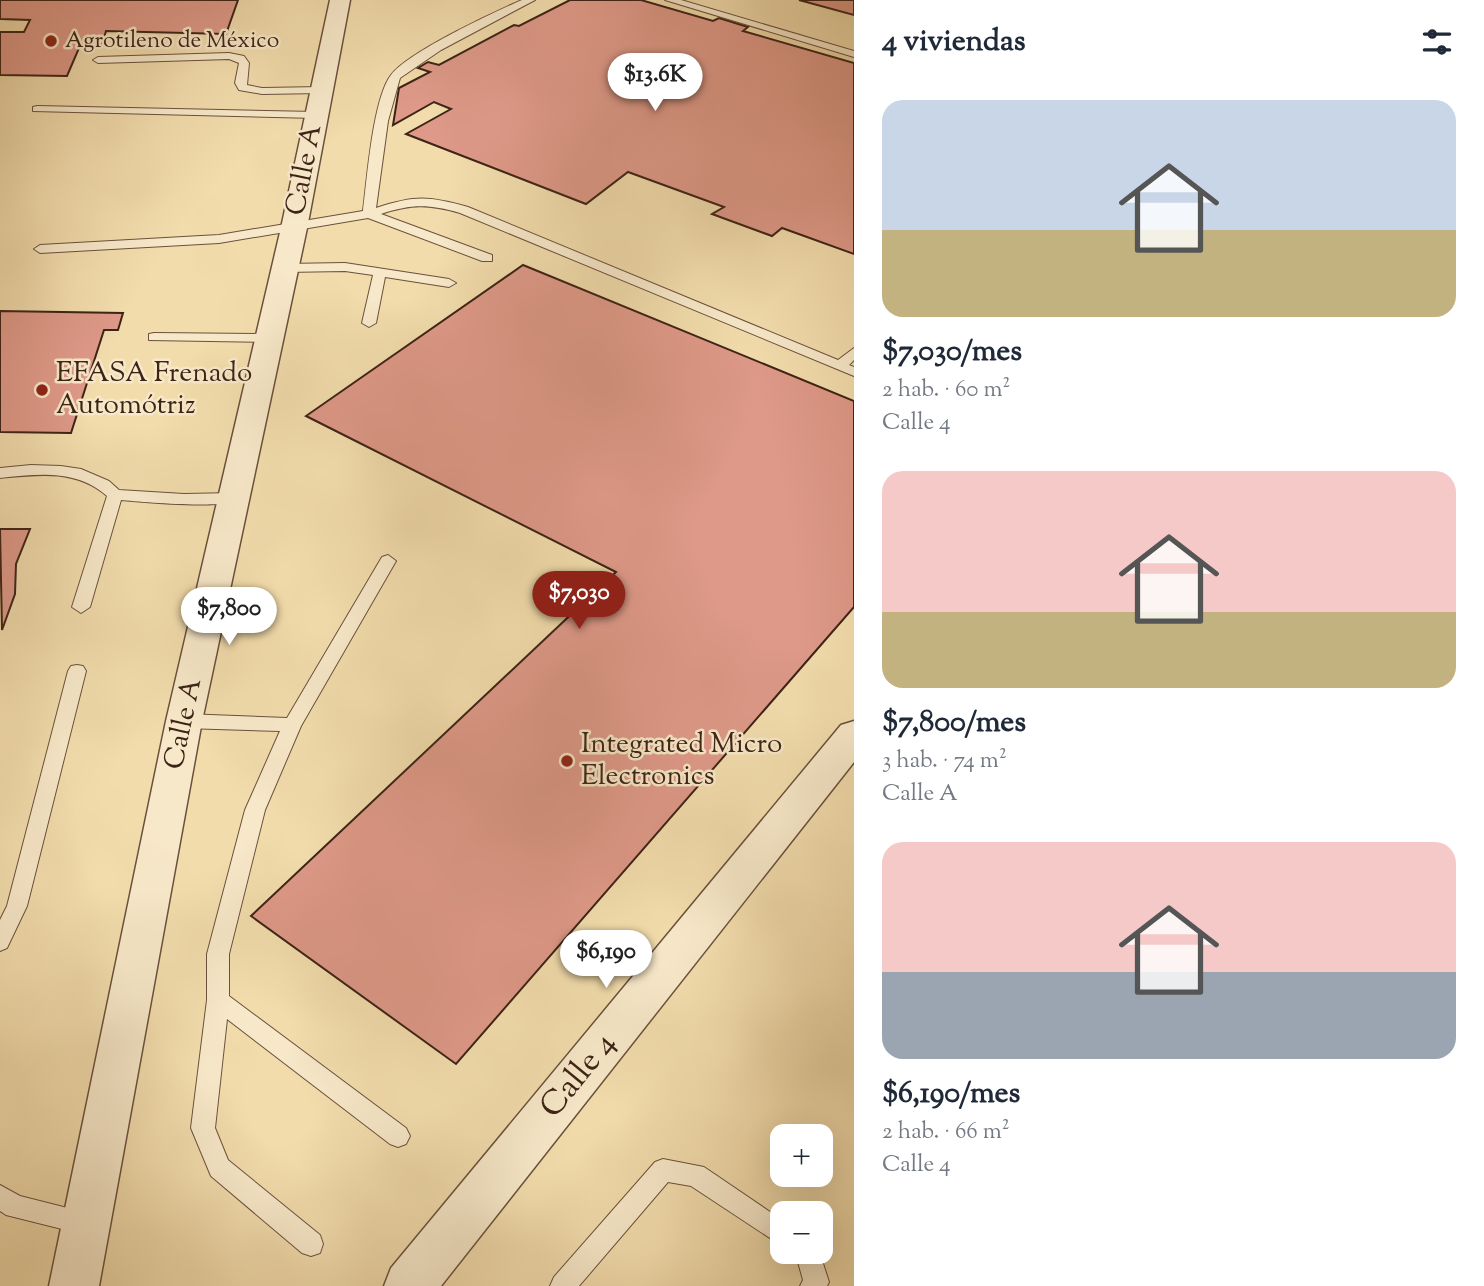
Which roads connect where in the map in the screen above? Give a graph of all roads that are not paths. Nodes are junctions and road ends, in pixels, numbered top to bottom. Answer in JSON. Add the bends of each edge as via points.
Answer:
{"nodes":[{"id":1,"x":340,"y":0,"type":"edge"},
{"id":2,"x":530,"y":0,"type":"edge"},
{"id":3,"x":670,"y":0,"type":"edge"},
{"id":4,"x":854,"y":54,"type":"edge"},
{"id":5,"x":98,"y":60,"type":"dead end"},
{"id":6,"x":319,"y":102,"type":"junction"},
{"id":7,"x":37,"y":109,"type":"dead end"},
{"id":8,"x":369,"y":214,"type":"junction"},
{"id":9,"x":294,"y":228,"type":"junction"},
{"id":10,"x":40,"y":249,"type":"dead end"},
{"id":11,"x":487,"y":258,"type":"dead end"},
{"id":12,"x":285,"y":268,"type":"junction"},
{"id":13,"x":380,"y":271,"type":"junction"},
{"id":14,"x":449,"y":283,"type":"dead end"},
{"id":15,"x":369,"y":323,"type":"dead end"},
{"id":16,"x":154,"y":337,"type":"dead end"},
{"id":17,"x":270,"y":338,"type":"junction"},
{"id":18,"x":854,"y":352,"type":"edge"},
{"id":19,"x":847,"y":369,"type":"edge"},
{"id":20,"x":0,"y":473,"type":"edge"},
{"id":21,"x":115,"y":495,"type":"junction"},
{"id":22,"x":234,"y":498,"type":"junction"},
{"id":23,"x":388,"y":561,"type":"dead end"},
{"id":24,"x":81,"y":607,"type":"dead end"},
{"id":25,"x":77,"y":671,"type":"dead end"},
{"id":26,"x":184,"y":721,"type":"junction"},
{"id":27,"x":292,"y":725,"type":"junction"},
{"id":28,"x":854,"y":735,"type":"edge"},
{"id":29,"x":0,"y":942,"type":"edge"},
{"id":30,"x":218,"y":1000,"type":"junction"},
{"id":31,"x":398,"y":1136,"type":"dead end"},
{"id":32,"x":0,"y":1197,"type":"edge"},
{"id":33,"x":86,"y":1223,"type":"junction"},
{"id":34,"x":770,"y":1226,"type":"edge"},
{"id":35,"x":311,"y":1244,"type":"dead end"},
{"id":36,"x":811,"y":1264,"type":"edge"},
{"id":37,"x":74,"y":1286,"type":"edge"},
{"id":38,"x":409,"y":1286,"type":"edge"},
{"id":39,"x":563,"y":1286,"type":"edge"},
{"id":40,"x":813,"y":1286,"type":"edge"}],
"edges":[{"from":1,"to":6,"type":"street","name":"Calle A"},
{"from":2,"to":8,"type":"lane","via":[[396,75],[387,100]]},
{"from":3,"to":4,"type":"lane"},
{"from":5,"to":6,"type":"lane","via":[[240,58],[243,88]]},
{"from":6,"to":7,"type":"lane"},
{"from":6,"to":9,"type":"street","name":"Calle A"},
{"from":8,"to":9,"type":"lane"},
{"from":8,"to":11,"type":"lane"},
{"from":8,"to":19,"type":"lane","via":[[410,201],[464,210]]},
{"from":9,"to":10,"type":"lane","via":[[219,239]]},
{"from":9,"to":12,"type":"street","name":"Calle A"},
{"from":12,"to":13,"type":"lane"},
{"from":12,"to":17,"type":"street","name":"Calle A"},
{"from":13,"to":14,"type":"lane"},
{"from":13,"to":15,"type":"lane"},
{"from":16,"to":17,"type":"lane"},
{"from":17,"to":22,"type":"street","name":"Calle A"},
{"from":18,"to":19,"type":"lane"},
{"from":20,"to":21,"type":"lane","via":[[41,468],[87,474]]},
{"from":21,"to":22,"type":"lane"},
{"from":21,"to":24,"type":"lane"},
{"from":22,"to":26,"type":"street","name":"Calle A"},
{"from":23,"to":27,"type":"lane"},
{"from":25,"to":29,"type":"lane","via":[[17,906]]},
{"from":26,"to":27,"type":"lane"},
{"from":26,"to":33,"type":"street","name":"Calle A"},
{"from":27,"to":30,"type":"lane","via":[[255,810],[218,954]]},
{"from":28,"to":38,"type":"street","name":"Calle 4"},
{"from":30,"to":31,"type":"lane"},
{"from":30,"to":35,"type":"lane","via":[[203,1128],[219,1168]]},
{"from":32,"to":33,"type":"lane","via":[[15,1207]]},
{"from":33,"to":37,"type":"street","name":"Calle A"},
{"from":34,"to":39,"type":"lane","via":[[696,1175],[663,1170]]},
{"from":36,"to":40,"type":"lane"}]}
